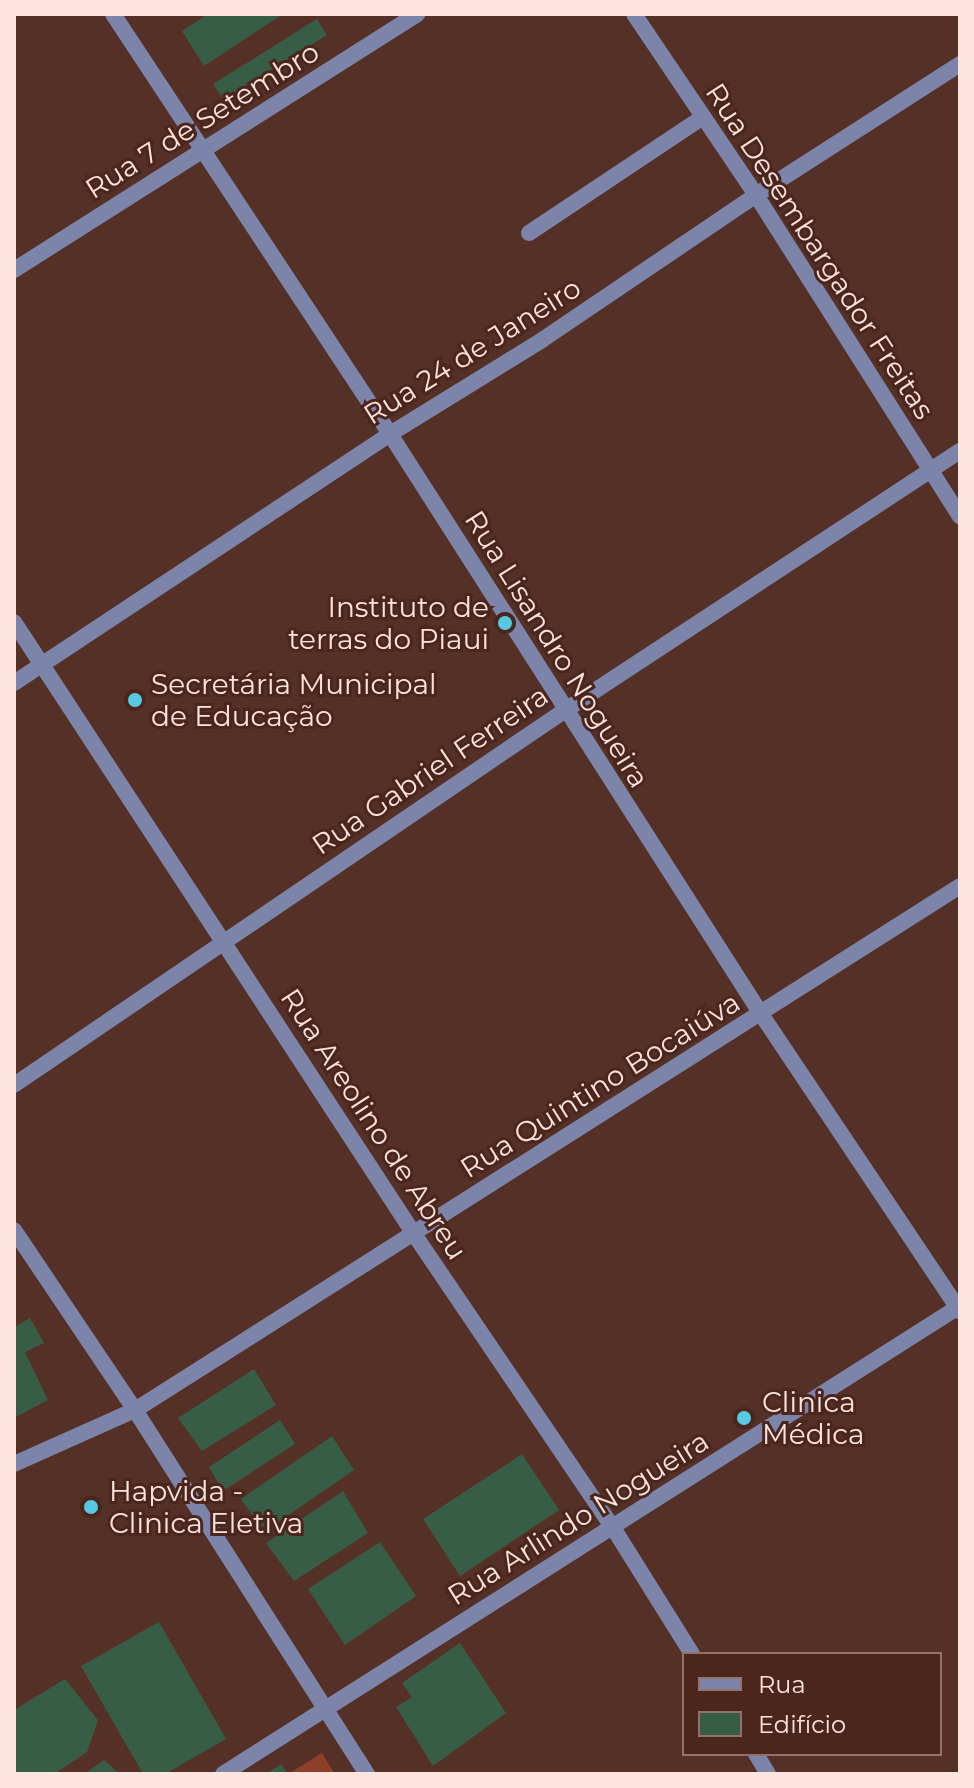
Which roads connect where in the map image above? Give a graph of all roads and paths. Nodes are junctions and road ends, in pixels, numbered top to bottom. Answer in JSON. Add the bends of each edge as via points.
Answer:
{"nodes":[{"id":1,"x":113,"y":14,"type":"edge"},
{"id":2,"x":418,"y":14,"type":"edge"},
{"id":3,"x":634,"y":14,"type":"edge"},
{"id":4,"x":960,"y":64,"type":"edge"},
{"id":5,"x":703,"y":117,"type":"junction"},
{"id":6,"x":203,"y":151,"type":"junction"},
{"id":7,"x":756,"y":195,"type":"junction"},
{"id":8,"x":529,"y":233,"type":"dead end"},
{"id":9,"x":14,"y":270,"type":"edge"},
{"id":10,"x":390,"y":434,"type":"junction"},
{"id":11,"x":960,"y":451,"type":"edge"},
{"id":12,"x":930,"y":470,"type":"junction"},
{"id":13,"x":960,"y":517,"type":"edge"},
{"id":14,"x":14,"y":622,"type":"edge"},
{"id":15,"x":42,"y":665,"type":"junction"},
{"id":16,"x":14,"y":683,"type":"edge"},
{"id":17,"x":564,"y":711,"type":"junction"},
{"id":18,"x":960,"y":886,"type":"edge"},
{"id":19,"x":222,"y":941,"type":"junction"},
{"id":20,"x":761,"y":1014,"type":"junction"},
{"id":21,"x":14,"y":1085,"type":"edge"},
{"id":22,"x":14,"y":1230,"type":"edge"},
{"id":23,"x":414,"y":1234,"type":"junction"},
{"id":24,"x":959,"y":1308,"type":"edge"},
{"id":25,"x":135,"y":1410,"type":"junction"},
{"id":26,"x":14,"y":1464,"type":"edge"},
{"id":27,"x":612,"y":1526,"type":"junction"},
{"id":28,"x":691,"y":1652,"type":"edge"},
{"id":29,"x":325,"y":1710,"type":"junction"},
{"id":30,"x":757,"y":1756,"type":"edge"},
{"id":31,"x":223,"y":1774,"type":"edge"},
{"id":32,"x":367,"y":1774,"type":"edge"},
{"id":33,"x":768,"y":1774,"type":"edge"}],
"edges":[{"from":1,"to":6,"type":"street","name":"Rua Lisandro Nogueira"},
{"from":2,"to":6,"type":"street","name":"Rua 7 de Setembro"},
{"from":3,"to":5,"type":"street","name":"Rua Desembargador Freitas"},
{"from":4,"to":7,"type":"street","name":"Rua 24 de Janeiro"},
{"from":5,"to":7,"type":"street","name":"Rua Desembargador Freitas"},
{"from":5,"to":8,"type":"street"},
{"from":6,"to":9,"type":"street","name":"Rua 7 de Setembro"},
{"from":6,"to":10,"type":"street","name":"Rua Lisandro Nogueira"},
{"from":7,"to":10,"type":"street","name":"Rua 24 de Janeiro","via":[[542,340]]},
{"from":7,"to":12,"type":"street","name":"Rua Desembargador Freitas"},
{"from":10,"to":15,"type":"street","name":"Rua 24 de Janeiro"},
{"from":10,"to":17,"type":"street","name":"Rua Lisandro Nogueira"},
{"from":11,"to":12,"type":"street","name":"Rua Gabriel Ferreira"},
{"from":12,"to":13,"type":"street","name":"Rua Desembargador Freitas"},
{"from":12,"to":17,"type":"street","name":"Rua Gabriel Ferreira"},
{"from":14,"to":15,"type":"street","name":"Rua Areolino de Abreu"},
{"from":15,"to":16,"type":"street","name":"Rua 24 de Janeiro"},
{"from":15,"to":19,"type":"street","name":"Rua Areolino de Abreu"},
{"from":17,"to":19,"type":"street","name":"Rua Gabriel Ferreira"},
{"from":17,"to":20,"type":"street","name":"Rua Lisandro Nogueira"},
{"from":18,"to":20,"type":"street","name":"Rua Quintino Bocaiúva"},
{"from":19,"to":21,"type":"street","name":"Rua Gabriel Ferreira"},
{"from":19,"to":23,"type":"street","name":"Rua Areolino de Abreu"},
{"from":20,"to":23,"type":"street","name":"Rua Quintino Bocaiúva"},
{"from":20,"to":24,"type":"street","name":"Rua Lisandro Nogueira"},
{"from":22,"to":25,"type":"street"},
{"from":23,"to":25,"type":"street","name":"Rua Quintino Bocaiúva"},
{"from":23,"to":27,"type":"street","name":"Rua Areolino de Abreu"},
{"from":24,"to":27,"type":"street","name":"Rua Arlindo Nogueira"},
{"from":25,"to":26,"type":"street","name":"Rua Quintino Bocaiúva"},
{"from":25,"to":29,"type":"street"},
{"from":27,"to":28,"type":"street","name":"Rua Areolino de Abreu"},
{"from":27,"to":29,"type":"street","name":"Rua Arlindo Nogueira"},
{"from":29,"to":31,"type":"street","name":"Rua Arlindo Nogueira"},
{"from":29,"to":32,"type":"street"},
{"from":30,"to":33,"type":"street"}]}
